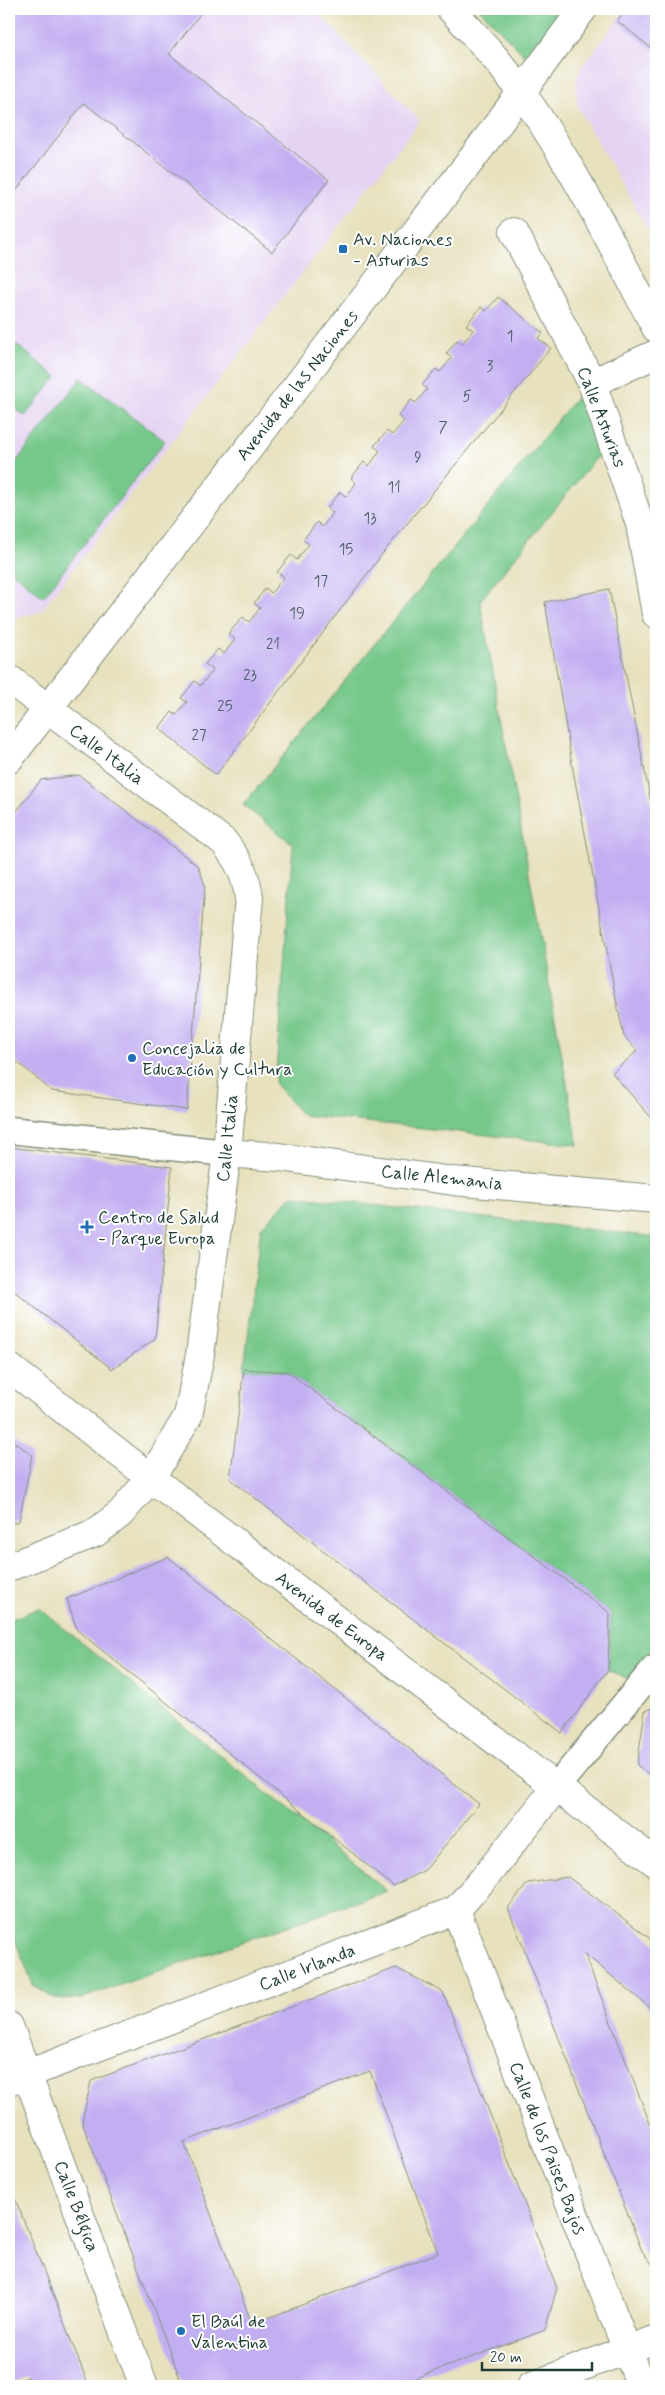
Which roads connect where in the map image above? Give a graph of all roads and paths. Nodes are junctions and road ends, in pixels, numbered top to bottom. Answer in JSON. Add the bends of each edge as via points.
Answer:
{"nodes":[{"id":1,"x":451,"y":9,"type":"edge"},
{"id":2,"x":583,"y":9,"type":"edge"},
{"id":3,"x":522,"y":92,"type":"junction"},
{"id":4,"x":514,"y":232,"type":"dead end"},
{"id":5,"x":656,"y":328,"type":"edge"},
{"id":6,"x":656,"y":354,"type":"edge"},
{"id":7,"x":592,"y":383,"type":"junction"},
{"id":8,"x":656,"y":614,"type":"edge"},
{"id":9,"x":9,"y":679,"type":"edge"},
{"id":10,"x":47,"y":709,"type":"junction"},
{"id":11,"x":9,"y":760,"type":"edge"},
{"id":12,"x":9,"y":1130,"type":"edge"},
{"id":13,"x":227,"y":1153,"type":"junction"},
{"id":14,"x":656,"y":1198,"type":"edge"},
{"id":15,"x":9,"y":1368,"type":"edge"},
{"id":16,"x":151,"y":1478,"type":"junction"},
{"id":17,"x":9,"y":1567,"type":"edge"},
{"id":18,"x":656,"y":1671,"type":"edge"},
{"id":19,"x":557,"y":1786,"type":"junction"},
{"id":20,"x":656,"y":1863,"type":"edge"},
{"id":21,"x":456,"y":1910,"type":"junction"},
{"id":22,"x":9,"y":2026,"type":"edge"},
{"id":23,"x":18,"y":2078,"type":"edge"},
{"id":24,"x":656,"y":2339,"type":"edge"},
{"id":25,"x":627,"y":2351,"type":"junction"},
{"id":26,"x":144,"y":2386,"type":"edge"},
{"id":27,"x":531,"y":2386,"type":"edge"},
{"id":28,"x":641,"y":2386,"type":"edge"}],
"edges":[{"from":1,"to":3,"type":"street"},
{"from":2,"to":3,"type":"street","name":"Avenida de las Naciones"},
{"from":3,"to":5,"type":"street","via":[[568,162]]},
{"from":3,"to":10,"type":"street","name":"Avenida de las Naciones"},
{"from":4,"to":7,"type":"street","name":"Calle Asturias"},
{"from":6,"to":7,"type":"street"},
{"from":7,"to":8,"type":"street","name":"Calle Asturias","via":[[640,524]]},
{"from":9,"to":10,"type":"street","name":"Calle Italia"},
{"from":10,"to":11,"type":"street","name":"Avenida de las Naciones"},
{"from":10,"to":13,"type":"street","name":"Calle Italia","via":[[224,842],[246,877],[248,920]]},
{"from":12,"to":13,"type":"street"},
{"from":13,"to":14,"type":"street","name":"Calle Alemania","via":[[453,1181]]},
{"from":13,"to":16,"type":"street","name":"Calle Italia","via":[[195,1387],[188,1416]]},
{"from":15,"to":16,"type":"street","name":"Avenida de Europa"},
{"from":16,"to":17,"type":"street","name":"Calle Italia","via":[[120,1514],[95,1533]]},
{"from":16,"to":19,"type":"street","name":"Avenida de Europa"},
{"from":18,"to":19,"type":"street","via":[[654,1669]]},
{"from":19,"to":20,"type":"street","name":"Avenida de Europa"},
{"from":19,"to":21,"type":"street","name":"Calle Irlanda"},
{"from":21,"to":23,"type":"street","name":"Calle Irlanda"},
{"from":21,"to":25,"type":"street","name":"Calle de los Paises Bajos"},
{"from":22,"to":23,"type":"street","name":"Calle Bélgica"},
{"from":23,"to":26,"type":"street","name":"Calle Bélgica"},
{"from":24,"to":25,"type":"street"},
{"from":25,"to":27,"type":"street"},
{"from":25,"to":28,"type":"street","name":"Calle de los Paises Bajos"}]}
